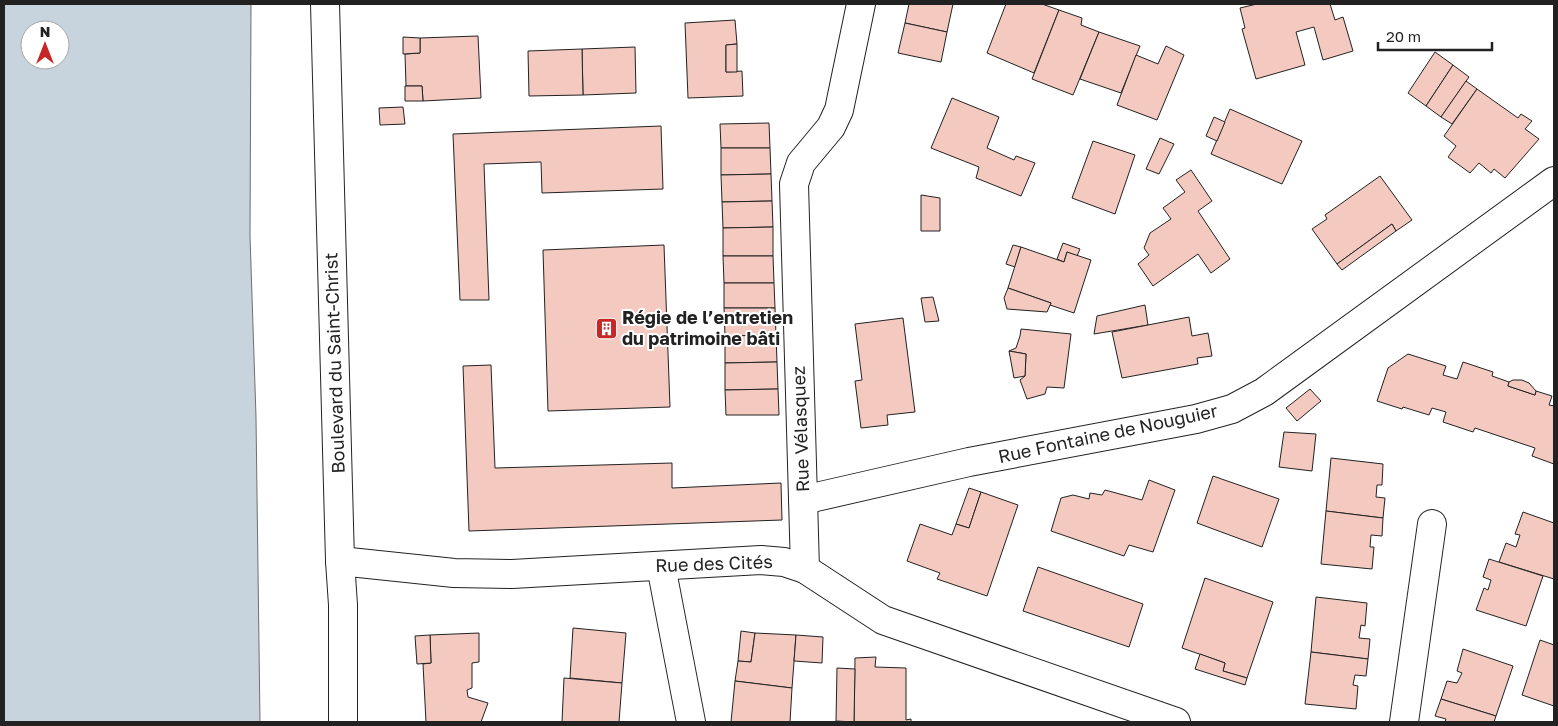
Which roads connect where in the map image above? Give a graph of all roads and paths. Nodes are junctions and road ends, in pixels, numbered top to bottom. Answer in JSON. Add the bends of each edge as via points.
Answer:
{"nodes":[{"id":1,"x":325,"y":4,"type":"edge"},
{"id":2,"x":861,"y":4,"type":"edge"},
{"id":3,"x":1554,"y":181,"type":"edge"},
{"id":4,"x":803,"y":500,"type":"junction"},
{"id":5,"x":1432,"y":524,"type":"dead end"},
{"id":6,"x":340,"y":561,"type":"junction"},
{"id":7,"x":661,"y":566,"type":"junction"},
{"id":8,"x":805,"y":569,"type":"junction"},
{"id":9,"x":343,"y":722,"type":"edge"},
{"id":10,"x":691,"y":722,"type":"edge"},
{"id":11,"x":1176,"y":722,"type":"edge"},
{"id":12,"x":1404,"y":722,"type":"edge"}],
"edges":[{"from":1,"to":6,"type":"street","name":"Boulevard du Saint-Christ"},
{"from":2,"to":4,"type":"street","name":"Rue Vélasquez","via":[[839,110],[831,127],[801,163],[794,184]]},
{"from":3,"to":4,"type":"street","name":"Rue Fontaine de Nouguier","via":[[1264,392],[1232,408],[1196,419],[969,462]]},
{"from":4,"to":8,"type":"street","name":"Rue Vélasquez"},
{"from":5,"to":12,"type":"street"},
{"from":6,"to":7,"type":"street","name":"Rue des Cités","via":[[454,573],[512,574]]},
{"from":6,"to":9,"type":"street","name":"Boulevard du Saint-Christ","via":[[344,605]]},
{"from":7,"to":8,"type":"street","name":"Rue des Cités","via":[[761,560],[784,562]]},
{"from":7,"to":10,"type":"street"},
{"from":8,"to":11,"type":"street","name":"Rue des Cités","via":[[883,620]]}]}
